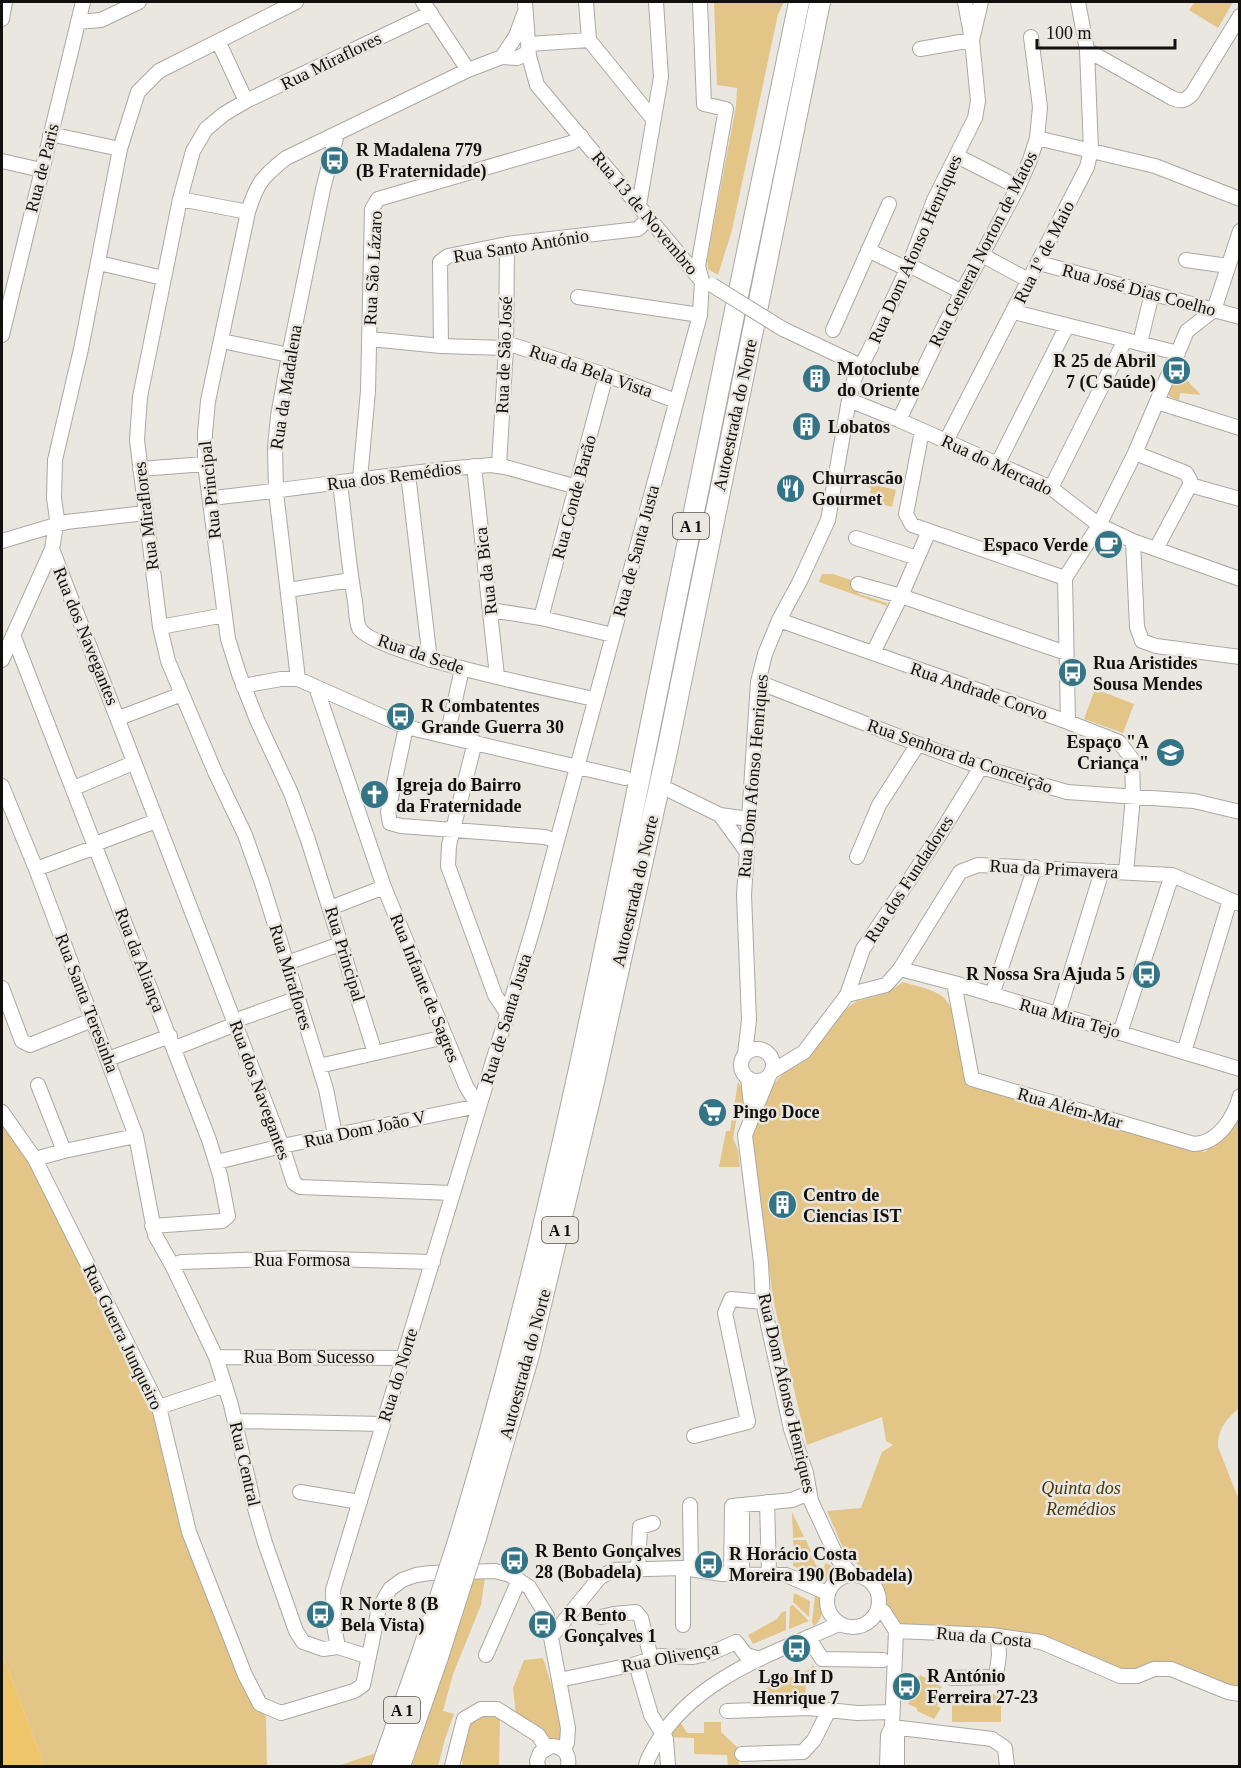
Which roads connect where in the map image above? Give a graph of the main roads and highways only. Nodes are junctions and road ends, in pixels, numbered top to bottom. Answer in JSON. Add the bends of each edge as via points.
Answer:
{"nodes":[{"id":1,"x":799,"y":2,"type":"edge"},
{"id":2,"x":820,"y":2,"type":"edge"},
{"id":3,"x":468,"y":1537,"type":"junction"},
{"id":4,"x":430,"y":1655,"type":"junction"},
{"id":5,"x":382,"y":1767,"type":"edge"},
{"id":6,"x":400,"y":1767,"type":"edge"}],
"edges":[{"from":1,"to":3,"type":"highway","name":"Autoestrada do Norte","number":"A 1","via":[[566,1132]]},
{"from":2,"to":3,"type":"highway","name":"Autoestrada do Norte","number":"A 1","via":[[667,751],[591,1093],[534,1334]]},
{"from":3,"to":4,"type":"highway","name":"Autoestrada do Norte","number":"A 1","bridge":true},
{"from":4,"to":5,"type":"highway","name":"Autoestrada do Norte","number":"A 1"},
{"from":4,"to":6,"type":"highway","name":"Autoestrada do Norte","number":"A 1"}]}
